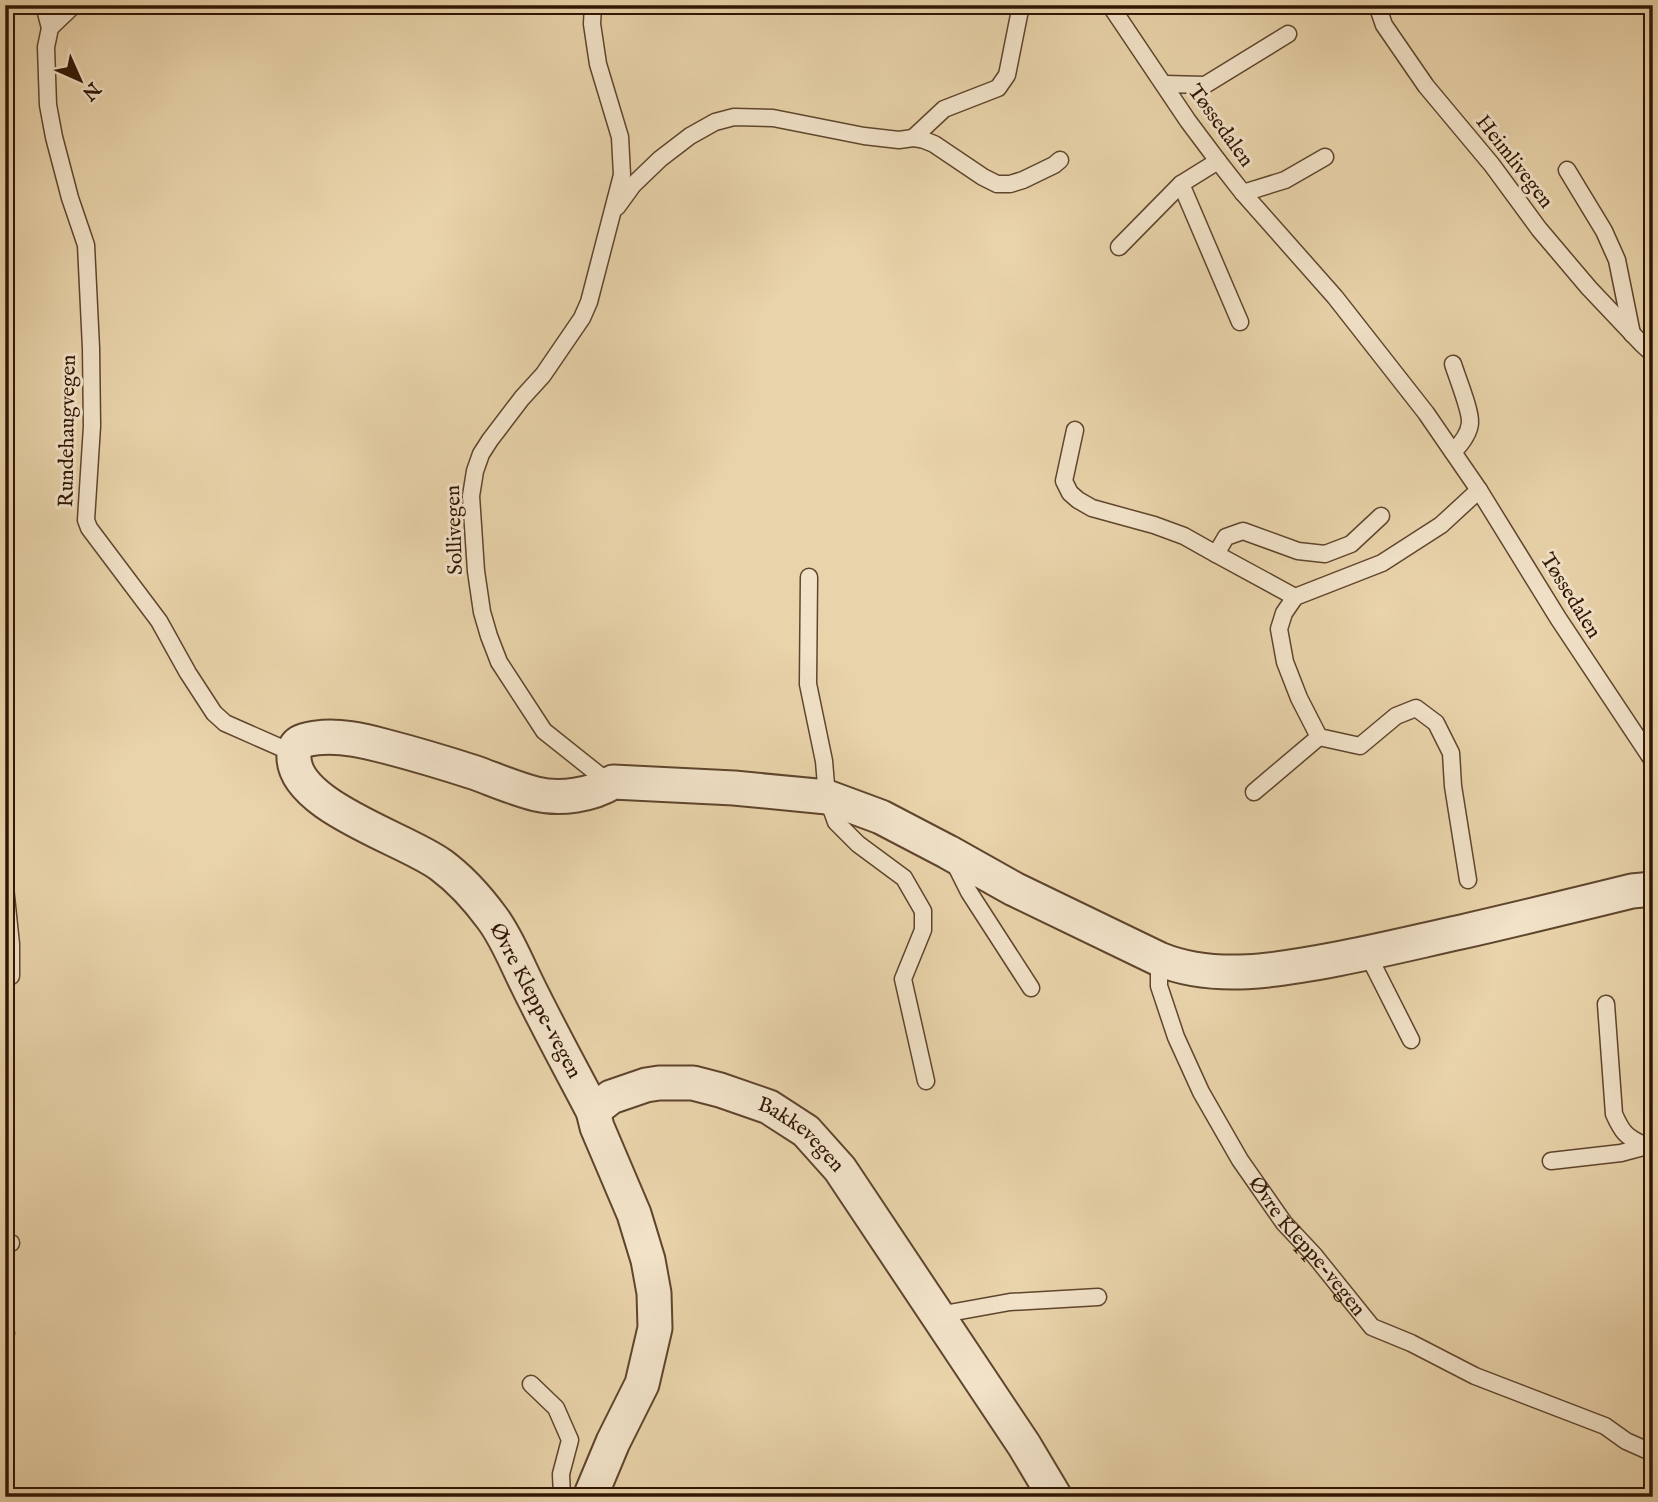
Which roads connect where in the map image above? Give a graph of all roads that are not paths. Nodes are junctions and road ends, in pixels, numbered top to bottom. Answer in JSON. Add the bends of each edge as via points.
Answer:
{"nodes":[{"id":1,"x":44,"y":5,"type":"edge"},
{"id":2,"x":74,"y":5,"type":"edge"},
{"id":3,"x":593,"y":5,"type":"edge"},
{"id":4,"x":1021,"y":5,"type":"edge"},
{"id":5,"x":1110,"y":5,"type":"edge"},
{"id":6,"x":1377,"y":5,"type":"edge"},
{"id":7,"x":50,"y":28,"type":"junction"},
{"id":8,"x":1288,"y":34,"type":"dead end"},
{"id":9,"x":1164,"y":84,"type":"junction"},
{"id":10,"x":913,"y":138,"type":"junction"},
{"id":11,"x":1325,"y":157,"type":"dead end"},
{"id":12,"x":1060,"y":160,"type":"dead end"},
{"id":13,"x":1218,"y":161,"type":"junction"},
{"id":14,"x":1567,"y":170,"type":"dead end"},
{"id":15,"x":1181,"y":184,"type":"junction"},
{"id":16,"x":1244,"y":193,"type":"junction"},
{"id":17,"x":610,"y":221,"type":"junction"},
{"id":18,"x":1119,"y":247,"type":"dead end"},
{"id":19,"x":1240,"y":323,"type":"dead end"},
{"id":20,"x":1632,"y":334,"type":"junction"},
{"id":21,"x":1653,"y":354,"type":"edge"},
{"id":22,"x":1452,"y":364,"type":"dead end"},
{"id":23,"x":1075,"y":430,"type":"dead end"},
{"id":24,"x":1453,"y":452,"type":"junction"},
{"id":25,"x":1479,"y":490,"type":"junction"},
{"id":26,"x":1381,"y":516,"type":"dead end"},
{"id":27,"x":1216,"y":554,"type":"junction"},
{"id":28,"x":809,"y":577,"type":"dead end"},
{"id":29,"x":1295,"y":597,"type":"junction"},
{"id":30,"x":1319,"y":737,"type":"junction"},
{"id":31,"x":293,"y":753,"type":"junction"},
{"id":32,"x":1653,"y":761,"type":"edge"},
{"id":33,"x":613,"y":782,"type":"junction"},
{"id":34,"x":1254,"y":792,"type":"dead end"},
{"id":35,"x":827,"y":797,"type":"junction"},
{"id":36,"x":948,"y":852,"type":"junction"},
{"id":37,"x":1468,"y":880,"type":"dead end"},
{"id":38,"x":5,"y":887,"type":"edge"},
{"id":39,"x":1653,"y":889,"type":"edge"},
{"id":40,"x":1367,"y":953,"type":"junction"},
{"id":41,"x":1159,"y":959,"type":"junction"},
{"id":42,"x":11,"y":976,"type":"dead end"},
{"id":43,"x":1031,"y":988,"type":"dead end"},
{"id":44,"x":1606,"y":1004,"type":"dead end"},
{"id":45,"x":1411,"y":1040,"type":"dead end"},
{"id":46,"x":926,"y":1081,"type":"dead end"},
{"id":47,"x":593,"y":1111,"type":"junction"},
{"id":48,"x":1648,"y":1145,"type":"edge"},
{"id":49,"x":1550,"y":1161,"type":"dead end"},
{"id":50,"x":1098,"y":1297,"type":"dead end"},
{"id":51,"x":938,"y":1315,"type":"junction"},
{"id":52,"x":531,"y":1384,"type":"dead end"},
{"id":53,"x":1653,"y":1453,"type":"edge"},
{"id":54,"x":562,"y":1497,"type":"edge"},
{"id":55,"x":590,"y":1497,"type":"edge"},
{"id":56,"x":1055,"y":1497,"type":"edge"}],
"edges":[{"from":1,"to":7,"type":"lane","name":"Rundehaugvegen"},
{"from":2,"to":7,"type":"lane"},
{"from":3,"to":17,"type":"lane","name":"Sollivegen","via":[[597,64],[620,137],[622,174]]},
{"from":4,"to":10,"type":"lane","via":[[1007,75],[998,88],[944,109]]},
{"from":5,"to":9,"type":"lane","name":"Tøssedalen"},
{"from":6,"to":20,"type":"lane","name":"Heimlivegen","via":[[1384,25],[1426,86],[1588,288]]},
{"from":7,"to":31,"type":"lane","name":"Rundehaugvegen","via":[[46,47],[48,105],[86,245],[92,426],[86,520],[159,621],[214,713],[225,723]]},
{"from":8,"to":9,"type":"lane","name":"Tøssedalen","via":[[1205,85]]},
{"from":9,"to":13,"type":"lane","name":"Tøssedalen"},
{"from":10,"to":12,"type":"lane","via":[[934,144],[997,184],[1023,180]]},
{"from":10,"to":17,"type":"lane","name":"Sollivegen","via":[[864,136],[772,118],[734,117],[715,122],[660,159],[633,185]]},
{"from":11,"to":16,"type":"lane","name":"Tøssedalen","via":[[1285,180]]},
{"from":13,"to":15,"type":"lane"},
{"from":13,"to":16,"type":"lane","name":"Tøssedalen"},
{"from":14,"to":20,"type":"lane","name":"Heimlivegen","via":[[1617,260]]},
{"from":15,"to":18,"type":"lane"},
{"from":15,"to":19,"type":"lane"},
{"from":16,"to":24,"type":"lane","name":"Tøssedalen","via":[[1388,362]]},
{"from":17,"to":33,"type":"lane","name":"Sollivegen","via":[[582,318],[481,454],[471,496],[482,612],[499,662],[544,732]]},
{"from":20,"to":21,"type":"lane","name":"Heimlivegen"},
{"from":22,"to":24,"type":"lane","via":[[1470,425]]},
{"from":23,"to":27,"type":"lane","via":[[1064,481],[1070,493],[1092,508],[1184,536]]},
{"from":24,"to":25,"type":"lane","name":"Tøssedalen"},
{"from":25,"to":29,"type":"lane","via":[[1441,525],[1382,563]]},
{"from":25,"to":32,"type":"lane","name":"Tøssedalen"},
{"from":26,"to":27,"type":"lane","via":[[1351,544],[1325,554],[1298,551],[1243,531],[1226,537]]},
{"from":27,"to":29,"type":"lane"},
{"from":28,"to":35,"type":"lane","via":[[808,684]]},
{"from":29,"to":30,"type":"lane","via":[[1279,629],[1284,662]]},
{"from":30,"to":34,"type":"lane"},
{"from":30,"to":37,"type":"lane","via":[[1360,746],[1396,716],[1416,708],[1436,723],[1451,753]]},
{"from":31,"to":33,"type":"street","via":[[301,741],[361,740],[432,758],[537,794],[584,793]]},
{"from":31,"to":47,"type":"street","name":"Øvre Kleppe-vegen","via":[[299,776],[318,796],[345,816],[440,864],[493,919]]},
{"from":33,"to":35,"type":"street"},
{"from":35,"to":36,"type":"street","via":[[881,817]]},
{"from":35,"to":46,"type":"lane","via":[[836,822],[904,878],[923,911],[923,930],[903,979]]},
{"from":36,"to":41,"type":"street"},
{"from":36,"to":43,"type":"lane"},
{"from":38,"to":42,"type":"lane"},
{"from":39,"to":40,"type":"street"},
{"from":40,"to":41,"type":"street","via":[[1258,971],[1200,971]]},
{"from":40,"to":45,"type":"lane"},
{"from":41,"to":53,"type":"lane","name":"Øvre Kleppe-vegen","via":[[1158,986],[1176,1037],[1233,1149],[1284,1223],[1372,1327],[1475,1376],[1605,1426]]},
{"from":44,"to":48,"type":"lane","via":[[1615,1114],[1628,1138]]},
{"from":47,"to":51,"type":"street","name":"Bakkevegen","via":[[622,1091],[659,1083],[693,1083],[769,1107],[806,1131],[840,1169]]},
{"from":47,"to":55,"type":"street","name":"Øvre Kleppe-vegen","via":[[648,1260],[655,1328],[642,1384]]},
{"from":48,"to":49,"type":"lane","via":[[1621,1153]]},
{"from":50,"to":51,"type":"lane","via":[[1010,1302]]},
{"from":51,"to":56,"type":"street","name":"Bakkevegen"},
{"from":52,"to":54,"type":"lane","via":[[556,1408],[570,1440],[561,1475]]}]}
